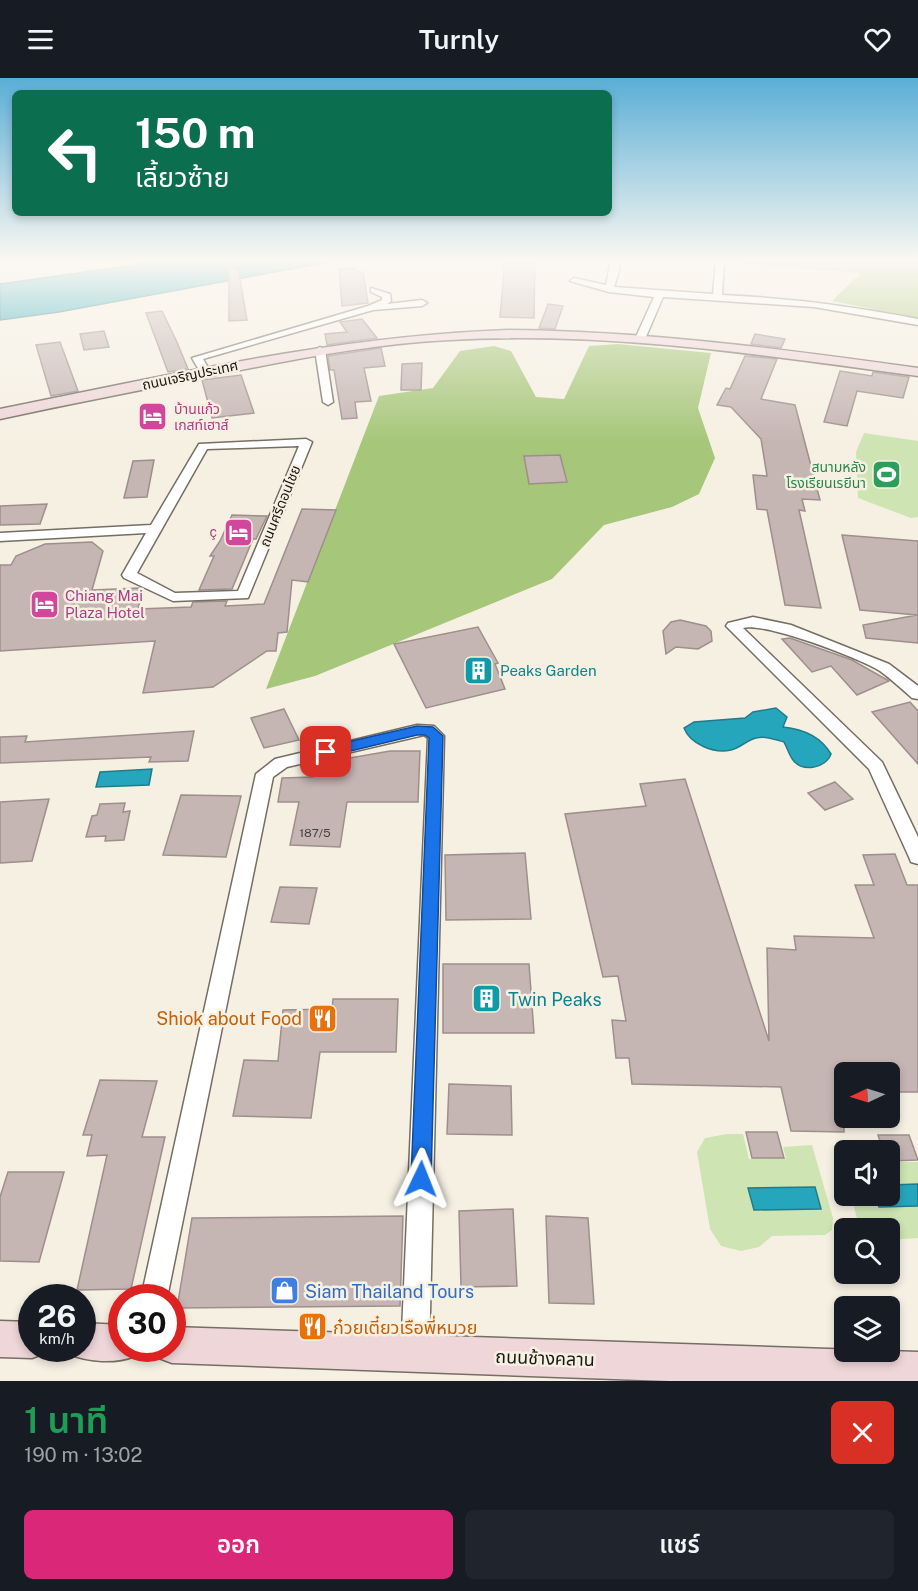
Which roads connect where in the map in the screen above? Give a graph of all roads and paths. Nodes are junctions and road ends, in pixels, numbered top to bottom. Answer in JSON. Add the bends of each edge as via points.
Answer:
{"nodes":[{"id":1,"x":326,"y":321,"type":"edge"},
{"id":2,"x":648,"y":321,"type":"edge"},
{"id":3,"x":640,"y":339,"type":"junction"},
{"id":4,"x":320,"y":350,"type":"junction"},
{"id":5,"x":918,"y":372,"type":"edge"},
{"id":6,"x":206,"y":373,"type":"junction"},
{"id":7,"x":328,"y":402,"type":"dead end"},
{"id":8,"x":0,"y":414,"type":"edge"},
{"id":9,"x":153,"y":529,"type":"junction"},
{"id":10,"x":0,"y":537,"type":"edge"},
{"id":11,"x":918,"y":694,"type":"edge"},
{"id":12,"x":918,"y":857,"type":"edge"},
{"id":13,"x":157,"y":1284,"type":"edge"},
{"id":14,"x":0,"y":1339,"type":"edge"},
{"id":15,"x":18,"y":1340,"type":"edge"},
{"id":16,"x":186,"y":1346,"type":"edge"},
{"id":17,"x":415,"y":1354,"type":"junction"},
{"id":18,"x":918,"y":1371,"type":"edge"}],
"edges":[{"from":1,"to":6,"type":"street","via":[[197,358]]},
{"from":2,"to":3,"type":"street"},
{"from":3,"to":4,"type":"street","name":"ถนนเจริญประเทศ","via":[[473,335]]},
{"from":3,"to":5,"type":"street","name":"ถนนเจริญประเทศ"},
{"from":4,"to":6,"type":"street","name":"ถนนเจริญประเทศ"},
{"from":4,"to":7,"type":"street"},
{"from":6,"to":8,"type":"street","name":"ถนนเจริญประเทศ"},
{"from":9,"to":9,"type":"street","name":"ถนนศรีดอนไชย","via":[[129,575],[173,597],[243,595],[306,442],[203,446]]},
{"from":9,"to":10,"type":"street"},
{"from":11,"to":12,"type":"street","via":[[884,667],[786,628],[753,621],[733,626],[876,766]]},
{"from":13,"to":17,"type":"street","via":[[265,774],[281,763],[428,730],[436,736]]},
{"from":14,"to":15,"type":"street"},
{"from":16,"to":17,"type":"street","name":"ถนนช้างคลาน"},
{"from":17,"to":18,"type":"street","name":"ถนนช้างคลาน"}]}
